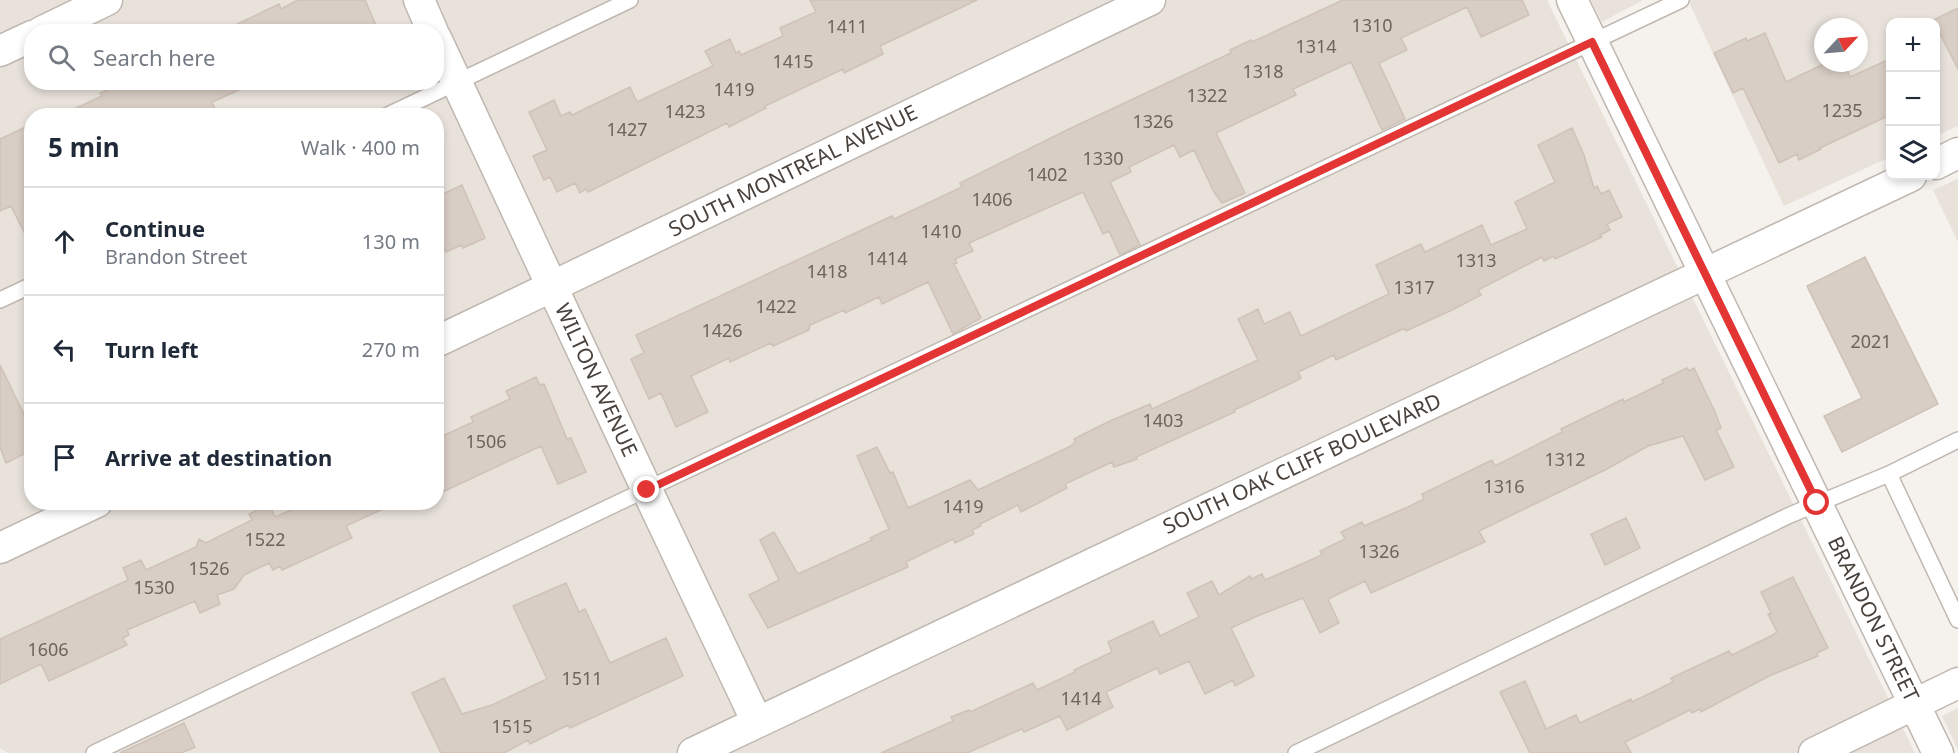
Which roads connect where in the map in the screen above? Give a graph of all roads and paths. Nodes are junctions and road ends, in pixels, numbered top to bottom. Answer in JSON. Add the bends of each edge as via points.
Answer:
{"nodes":[{"id":1,"x":107,"y":0,"type":"edge"},
{"id":2,"x":418,"y":0,"type":"edge"},
{"id":3,"x":630,"y":0,"type":"edge"},
{"id":4,"x":1150,"y":0,"type":"edge"},
{"id":5,"x":1572,"y":0,"type":"edge"},
{"id":6,"x":1681,"y":0,"type":"edge"},
{"id":7,"x":57,"y":24,"type":"edge"},
{"id":8,"x":430,"y":24,"type":"edge"},
{"id":9,"x":24,"y":40,"type":"edge"},
{"id":10,"x":1592,"y":42,"type":"junction"},
{"id":11,"x":0,"y":51,"type":"edge"},
{"id":12,"x":444,"y":54,"type":"edge"},
{"id":13,"x":458,"y":82,"type":"junction"},
{"id":14,"x":444,"y":89,"type":"edge"},
{"id":15,"x":441,"y":90,"type":"edge"},
{"id":16,"x":403,"y":108,"type":"edge"},
{"id":17,"x":1958,"y":153,"type":"edge"},
{"id":18,"x":1940,"y":162,"type":"edge"},
{"id":19,"x":1903,"y":180,"type":"edge"},
{"id":20,"x":1705,"y":273,"type":"junction"},
{"id":21,"x":553,"y":286,"type":"junction"},
{"id":22,"x":24,"y":289,"type":"edge"},
{"id":23,"x":0,"y":300,"type":"edge"},
{"id":24,"x":444,"y":338,"type":"edge"},
{"id":25,"x":1958,"y":440,"type":"edge"},
{"id":26,"x":1889,"y":474,"type":"junction"},
{"id":27,"x":647,"y":490,"type":"junction"},
{"id":28,"x":1817,"y":503,"type":"junction"},
{"id":29,"x":80,"y":510,"type":"edge"},
{"id":30,"x":0,"y":548,"type":"edge"},
{"id":31,"x":1958,"y":620,"type":"edge"},
{"id":32,"x":1958,"y":683,"type":"edge"},
{"id":33,"x":1915,"y":705,"type":"junction"},
{"id":34,"x":757,"y":722,"type":"junction"},
{"id":35,"x":94,"y":753,"type":"edge"},
{"id":36,"x":693,"y":753,"type":"edge"},
{"id":37,"x":1296,"y":753,"type":"edge"},
{"id":38,"x":1814,"y":753,"type":"edge"},
{"id":39,"x":1938,"y":753,"type":"edge"}],
"edges":[{"from":1,"to":7,"type":"street"},
{"from":2,"to":8,"type":"street"},
{"from":3,"to":13,"type":"lane"},
{"from":4,"to":21,"type":"street","name":"SOUTH MONTREAL AVENUE"},
{"from":5,"to":10,"type":"street","name":"BRANDON STREET"},
{"from":6,"to":10,"type":"lane"},
{"from":9,"to":11,"type":"street"},
{"from":10,"to":20,"type":"street","name":"BRANDON STREET"},
{"from":10,"to":27,"type":"lane"},
{"from":12,"to":13,"type":"street","name":"WILTON AVENUE"},
{"from":13,"to":14,"type":"lane"},
{"from":13,"to":21,"type":"street","name":"WILTON AVENUE"},
{"from":15,"to":16,"type":"lane"},
{"from":17,"to":18,"type":"street"},
{"from":19,"to":20,"type":"street","name":"SOUTH OAK CLIFF BOULEVARD"},
{"from":20,"to":28,"type":"street","name":"BRANDON STREET"},
{"from":20,"to":34,"type":"street","name":"SOUTH OAK CLIFF BOULEVARD"},
{"from":21,"to":24,"type":"street","name":"SOUTH MONTREAL AVENUE"},
{"from":21,"to":27,"type":"street","name":"WILTON AVENUE"},
{"from":22,"to":23,"type":"lane"},
{"from":25,"to":26,"type":"lane"},
{"from":26,"to":28,"type":"lane"},
{"from":26,"to":31,"type":"lane"},
{"from":27,"to":34,"type":"street","name":"WILTON AVENUE"},
{"from":27,"to":35,"type":"lane"},
{"from":28,"to":33,"type":"street","name":"BRANDON STREET"},
{"from":28,"to":37,"type":"lane"},
{"from":29,"to":30,"type":"street"},
{"from":32,"to":33,"type":"street"},
{"from":33,"to":38,"type":"street"},
{"from":33,"to":39,"type":"street","name":"BRANDON STREET"},
{"from":34,"to":36,"type":"street","name":"SOUTH OAK CLIFF BOULEVARD"}]}
